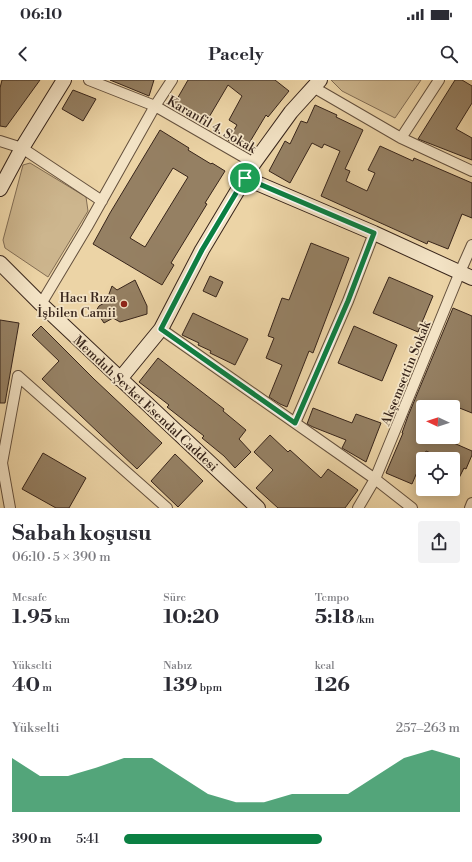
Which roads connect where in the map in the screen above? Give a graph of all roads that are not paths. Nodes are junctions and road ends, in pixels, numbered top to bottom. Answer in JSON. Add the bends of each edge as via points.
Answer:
{"nodes":[{"id":1,"x":64,"y":80,"type":"edge"},
{"id":2,"x":89,"y":80,"type":"edge"},
{"id":3,"x":172,"y":80,"type":"edge"},
{"id":4,"x":439,"y":80,"type":"edge"},
{"id":5,"x":317,"y":84,"type":"edge"},
{"id":6,"x":155,"y":106,"type":"junction"},
{"id":7,"x":401,"y":138,"type":"junction"},
{"id":8,"x":0,"y":141,"type":"edge"},
{"id":9,"x":22,"y":148,"type":"junction"},
{"id":10,"x":254,"y":163,"type":"junction"},
{"id":11,"x":472,"y":171,"type":"edge"},
{"id":12,"x":245,"y":178,"type":"junction"},
{"id":13,"x":0,"y":189,"type":"edge"},
{"id":14,"x":102,"y":201,"type":"junction"},
{"id":15,"x":374,"y":233,"type":"junction"},
{"id":16,"x":472,"y":246,"type":"edge"},
{"id":17,"x":0,"y":263,"type":"edge"},
{"id":18,"x":466,"y":275,"type":"edge"},
{"id":19,"x":41,"y":304,"type":"junction"},
{"id":20,"x":161,"y":329,"type":"junction"},
{"id":21,"x":120,"y":379,"type":"junction"},
{"id":22,"x":295,"y":423,"type":"junction"},
{"id":23,"x":1,"y":463,"type":"edge"},
{"id":24,"x":375,"y":479,"type":"junction"},
{"id":25,"x":472,"y":503,"type":"edge"},
{"id":26,"x":10,"y":508,"type":"edge"},
{"id":27,"x":167,"y":508,"type":"edge"},
{"id":28,"x":258,"y":508,"type":"edge"},
{"id":29,"x":358,"y":508,"type":"edge"},
{"id":30,"x":412,"y":508,"type":"edge"},
{"id":31,"x":470,"y":508,"type":"edge"}],
"edges":[{"from":1,"to":9,"type":"street"},
{"from":2,"to":6,"type":"street","name":"Karanfil 4. Sokak"},
{"from":3,"to":6,"type":"street"},
{"from":4,"to":7,"type":"street"},
{"from":5,"to":7,"type":"street"},
{"from":5,"to":10,"type":"street","via":[[291,112]]},
{"from":6,"to":10,"type":"street","name":"Karanfil 4. Sokak"},
{"from":6,"to":14,"type":"street"},
{"from":7,"to":11,"type":"street"},
{"from":8,"to":9,"type":"street"},
{"from":9,"to":13,"type":"street"},
{"from":9,"to":14,"type":"street"},
{"from":10,"to":12,"type":"street"},
{"from":12,"to":15,"type":"street"},
{"from":12,"to":20,"type":"street","via":[[202,250]]},
{"from":14,"to":19,"type":"street"},
{"from":15,"to":18,"type":"street"},
{"from":15,"to":22,"type":"street","via":[[348,301]]},
{"from":16,"to":18,"type":"street","name":"Akşemsettin Sokak"},
{"from":17,"to":19,"type":"street","name":"Memduh Şevket Esendal Caddesi"},
{"from":18,"to":24,"type":"street","name":"Akşemsettin Sokak"},
{"from":19,"to":21,"type":"street","name":"Memduh Şevket Esendal Caddesi"},
{"from":20,"to":21,"type":"street"},
{"from":20,"to":22,"type":"street"},
{"from":21,"to":28,"type":"street","name":"Memduh Şevket Esendal Caddesi"},
{"from":22,"to":24,"type":"street"},
{"from":23,"to":26,"type":"street"},
{"from":23,"to":27,"type":"street","via":[[18,376]]},
{"from":24,"to":29,"type":"street","name":"Akşemsettin Sokak"},
{"from":24,"to":30,"type":"street"},
{"from":25,"to":31,"type":"street"}]}
